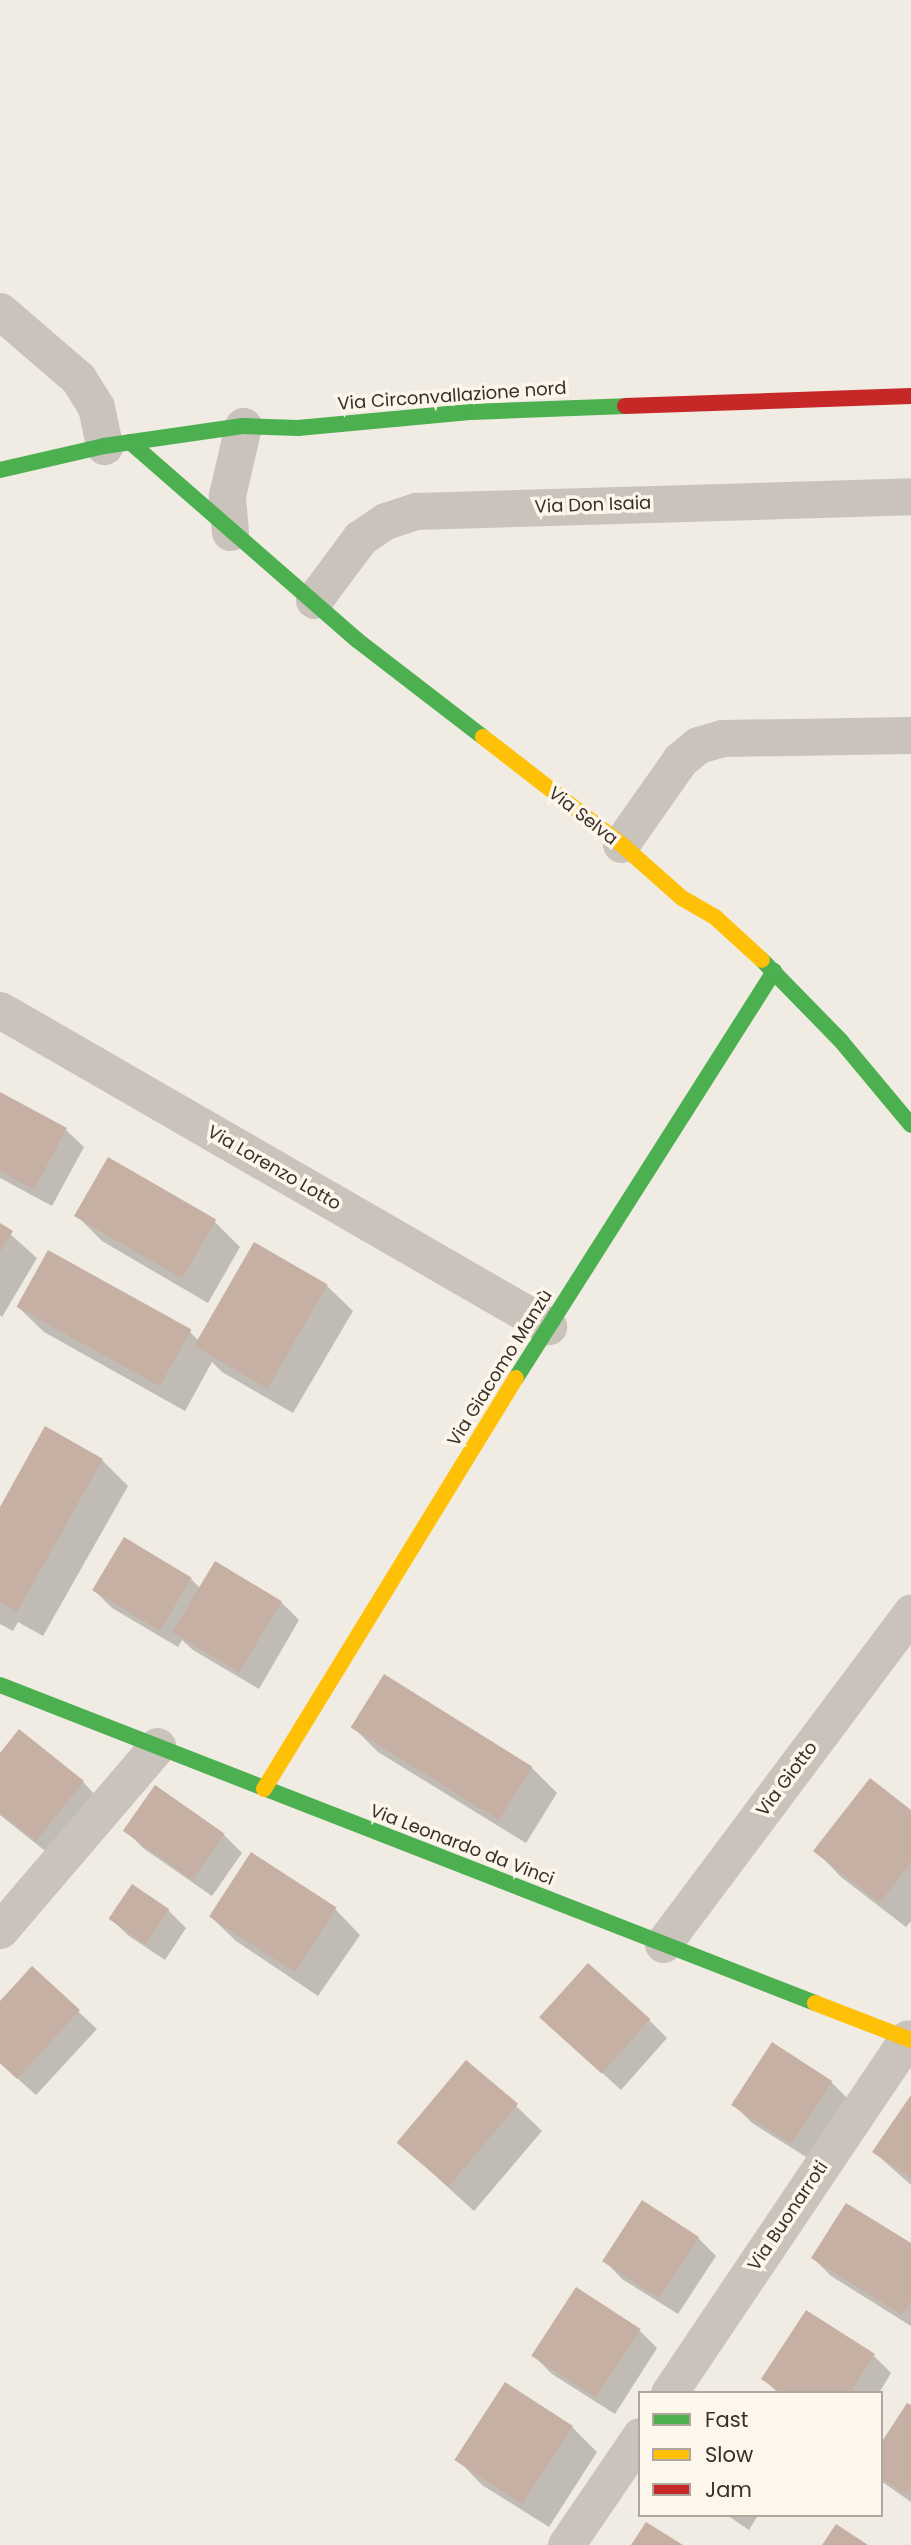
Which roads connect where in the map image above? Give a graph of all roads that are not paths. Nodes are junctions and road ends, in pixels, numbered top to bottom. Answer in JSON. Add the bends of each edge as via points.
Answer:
{"nodes":[{"id":1,"x":0,"y":311,"type":"edge"},
{"id":2,"x":911,"y":396,"type":"edge"},
{"id":3,"x":243,"y":426,"type":"junction"},
{"id":4,"x":117,"y":444,"type":"junction"},
{"id":5,"x":0,"y":470,"type":"edge"},
{"id":6,"x":911,"y":496,"type":"edge"},
{"id":7,"x":230,"y":533,"type":"junction"},
{"id":8,"x":314,"y":600,"type":"junction"},
{"id":9,"x":911,"y":735,"type":"edge"},
{"id":10,"x":621,"y":844,"type":"junction"},
{"id":11,"x":774,"y":971,"type":"junction"},
{"id":12,"x":0,"y":1010,"type":"edge"},
{"id":13,"x":911,"y":1125,"type":"edge"},
{"id":14,"x":548,"y":1326,"type":"junction"},
{"id":15,"x":911,"y":1613,"type":"edge"},
{"id":16,"x":0,"y":1685,"type":"edge"},
{"id":17,"x":157,"y":1746,"type":"junction"},
{"id":18,"x":264,"y":1788,"type":"junction"},
{"id":19,"x":0,"y":1930,"type":"edge"},
{"id":20,"x":663,"y":1944,"type":"junction"},
{"id":21,"x":909,"y":2040,"type":"edge"},
{"id":22,"x":670,"y":2391,"type":"edge"},
{"id":23,"x":638,"y":2439,"type":"edge"},
{"id":24,"x":566,"y":2545,"type":"edge"}],
"edges":[{"from":1,"to":4,"type":"street","via":[[78,378]]},
{"from":2,"to":3,"type":"street","name":"Via Circonvallazione nord","via":[[472,412],[298,428]]},
{"from":3,"to":4,"type":"street","name":"Via Circonvallazione nord"},
{"from":3,"to":7,"type":"street","via":[[227,495]]},
{"from":4,"to":5,"type":"street","name":"Via Circonvallazione nord"},
{"from":4,"to":7,"type":"street","name":"Via Selva"},
{"from":6,"to":8,"type":"street","name":"Via Don Isaia","via":[[434,509],[384,521],[360,538]]},
{"from":7,"to":8,"type":"street","name":"Via Selva"},
{"from":8,"to":10,"type":"street","name":"Via Selva","via":[[357,640]]},
{"from":9,"to":10,"type":"street","via":[[722,738],[698,745],[680,760]]},
{"from":10,"to":11,"type":"street","name":"Via Selva","via":[[682,898],[716,918]]},
{"from":11,"to":13,"type":"street","name":"Via Selva","via":[[841,1041]]},
{"from":11,"to":14,"type":"street","name":"Via Giacomo Manzù"},
{"from":12,"to":14,"type":"street","name":"Via Lorenzo Lotto"},
{"from":14,"to":18,"type":"street","name":"Via Giacomo Manzù"},
{"from":15,"to":20,"type":"street","name":"Via Giotto"},
{"from":16,"to":17,"type":"street","name":"Via Leonardo da Vinci"},
{"from":17,"to":18,"type":"street","name":"Via Leonardo da Vinci"},
{"from":17,"to":19,"type":"street"},
{"from":18,"to":20,"type":"street","name":"Via Leonardo da Vinci"},
{"from":20,"to":21,"type":"street","name":"Via Leonardo da Vinci"},
{"from":21,"to":22,"type":"street","name":"Via Buonarroti"},
{"from":23,"to":24,"type":"street"}]}
